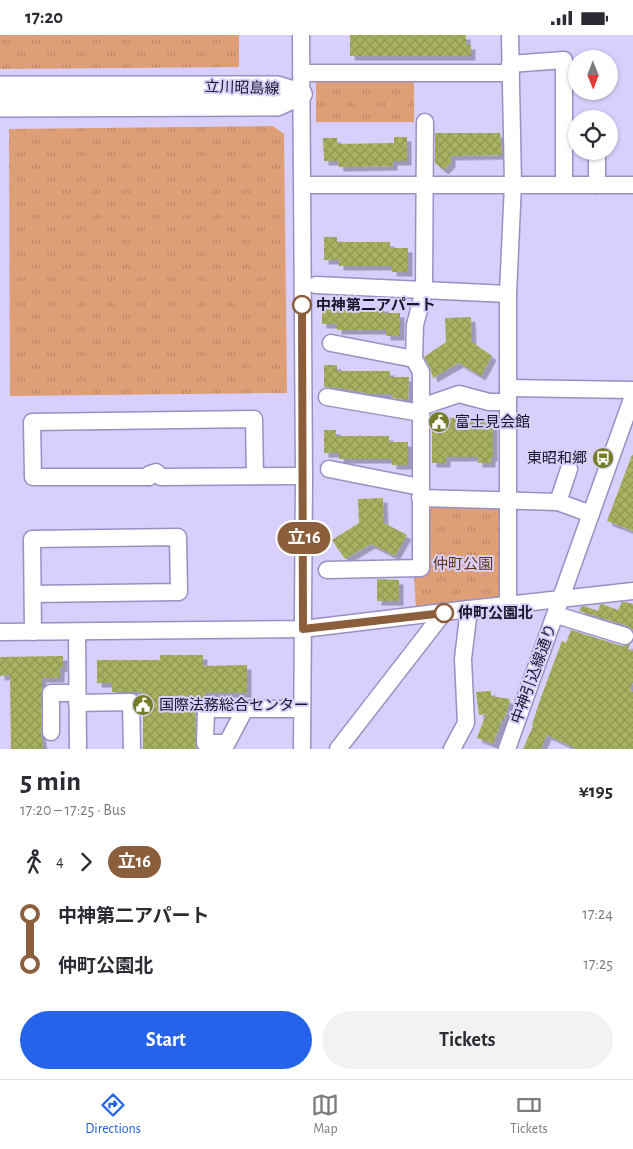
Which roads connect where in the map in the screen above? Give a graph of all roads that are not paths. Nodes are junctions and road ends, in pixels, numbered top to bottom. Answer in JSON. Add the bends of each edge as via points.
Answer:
{"nodes":[{"id":1,"x":301,"y":35,"type":"edge"},
{"id":2,"x":510,"y":35,"type":"edge"},
{"id":3,"x":511,"y":68,"type":"junction"},
{"id":4,"x":301,"y":73,"type":"junction"},
{"id":5,"x":0,"y":87,"type":"edge"},
{"id":6,"x":301,"y":94,"type":"junction"},
{"id":7,"x":0,"y":106,"type":"edge"},
{"id":8,"x":569,"y":110,"type":"edge"},
{"id":9,"x":425,"y":122,"type":"dead end"},
{"id":10,"x":568,"y":143,"type":"edge"},
{"id":11,"x":597,"y":160,"type":"edge"},
{"id":12,"x":513,"y":184,"type":"junction"},
{"id":13,"x":564,"y":184,"type":"junction"},
{"id":14,"x":302,"y":185,"type":"junction"},
{"id":15,"x":424,"y":185,"type":"junction"},
{"id":16,"x":597,"y":185,"type":"junction"},
{"id":17,"x":633,"y":185,"type":"edge"},
{"id":18,"x":316,"y":285,"type":"dead end"},
{"id":19,"x":424,"y":290,"type":"junction"},
{"id":20,"x":508,"y":294,"type":"junction"},
{"id":21,"x":332,"y":343,"type":"dead end"},
{"id":22,"x":414,"y":359,"type":"junction"},
{"id":23,"x":633,"y":390,"type":"edge"},
{"id":24,"x":508,"y":395,"type":"junction"},
{"id":25,"x":633,"y":396,"type":"edge"},
{"id":26,"x":328,"y":397,"type":"dead end"},
{"id":27,"x":421,"y":410,"type":"junction"},
{"id":28,"x":329,"y":469,"type":"dead end"},
{"id":29,"x":569,"y":469,"type":"dead end"},
{"id":30,"x":255,"y":476,"type":"junction"},
{"id":31,"x":304,"y":476,"type":"junction"},
{"id":32,"x":420,"y":493,"type":"junction"},
{"id":33,"x":508,"y":499,"type":"junction"},
{"id":34,"x":558,"y":502,"type":"junction"},
{"id":35,"x":591,"y":514,"type":"junction"},
{"id":36,"x":327,"y":570,"type":"dead end"},
{"id":37,"x":633,"y":591,"type":"edge"},
{"id":38,"x":33,"y":593,"type":"junction"},
{"id":39,"x":566,"y":599,"type":"junction"},
{"id":40,"x":508,"y":605,"type":"junction"},
{"id":41,"x":469,"y":609,"type":"junction"},
{"id":42,"x":444,"y":613,"type":"junction"},
{"id":43,"x":563,"y":617,"type":"junction"},
{"id":44,"x":303,"y":629,"type":"junction"},
{"id":45,"x":33,"y":632,"type":"junction"},
{"id":46,"x":77,"y":632,"type":"junction"},
{"id":47,"x":0,"y":633,"type":"edge"},
{"id":48,"x":625,"y":636,"type":"dead end"},
{"id":49,"x":77,"y":698,"type":"junction"},
{"id":50,"x":244,"y":709,"type":"dead end"},
{"id":51,"x":302,"y":709,"type":"junction"},
{"id":52,"x":51,"y":732,"type":"dead end"},
{"id":53,"x":78,"y":749,"type":"edge"},
{"id":54,"x":132,"y":749,"type":"edge"},
{"id":55,"x":302,"y":749,"type":"edge"},
{"id":56,"x":338,"y":749,"type":"edge"},
{"id":57,"x":452,"y":749,"type":"edge"},
{"id":58,"x":507,"y":749,"type":"edge"},
{"id":59,"x":516,"y":749,"type":"edge"}],
"edges":[{"from":1,"to":4,"type":"street"},
{"from":2,"to":3,"type":"street"},
{"from":3,"to":4,"type":"street"},
{"from":3,"to":8,"type":"street","via":[[564,60]]},
{"from":3,"to":12,"type":"street"},
{"from":4,"to":6,"type":"street"},
{"from":5,"to":6,"type":"main road","name":"立川昭島線","via":[[276,87]]},
{"from":6,"to":7,"type":"main road","name":"立川昭島線","via":[[277,105]]},
{"from":6,"to":14,"type":"street"},
{"from":9,"to":15,"type":"street"},
{"from":10,"to":13,"type":"street"},
{"from":11,"to":16,"type":"street"},
{"from":12,"to":13,"type":"street"},
{"from":12,"to":15,"type":"street"},
{"from":12,"to":20,"type":"street"},
{"from":13,"to":16,"type":"street"},
{"from":14,"to":15,"type":"street"},
{"from":14,"to":31,"type":"street"},
{"from":15,"to":19,"type":"street"},
{"from":16,"to":17,"type":"street"},
{"from":18,"to":19,"type":"street"},
{"from":19,"to":20,"type":"street"},
{"from":19,"to":22,"type":"street","via":[[415,325]]},
{"from":20,"to":24,"type":"street"},
{"from":21,"to":22,"type":"street"},
{"from":22,"to":27,"type":"street","via":[[421,372]]},
{"from":23,"to":24,"type":"street"},
{"from":24,"to":27,"type":"street","via":[[489,402],[459,394]]},
{"from":24,"to":33,"type":"street"},
{"from":25,"to":35,"type":"street"},
{"from":26,"to":27,"type":"street"},
{"from":27,"to":32,"type":"street"},
{"from":28,"to":32,"type":"street"},
{"from":29,"to":34,"type":"street"},
{"from":30,"to":30,"type":"street","via":[[254,419],[32,422],[33,477]]},
{"from":30,"to":31,"type":"street"},
{"from":31,"to":44,"type":"street"},
{"from":32,"to":33,"type":"street"},
{"from":32,"to":36,"type":"street","via":[[421,569]]},
{"from":33,"to":34,"type":"street"},
{"from":33,"to":40,"type":"street"},
{"from":34,"to":35,"type":"street"},
{"from":35,"to":39,"type":"street"},
{"from":37,"to":39,"type":"street"},
{"from":38,"to":38,"type":"street","via":[[32,539],[178,537],[179,592]]},
{"from":38,"to":45,"type":"street"},
{"from":39,"to":40,"type":"street"},
{"from":39,"to":43,"type":"street"},
{"from":39,"to":58,"type":"street","name":"中神引込線通り"},
{"from":40,"to":41,"type":"street"},
{"from":41,"to":42,"type":"street"},
{"from":41,"to":57,"type":"street","via":[[463,659],[466,723]]},
{"from":42,"to":44,"type":"street"},
{"from":42,"to":56,"type":"street"},
{"from":43,"to":48,"type":"street"},
{"from":43,"to":59,"type":"street"},
{"from":44,"to":46,"type":"street"},
{"from":44,"to":51,"type":"street"},
{"from":45,"to":46,"type":"street"},
{"from":45,"to":47,"type":"street"},
{"from":46,"to":49,"type":"street"},
{"from":49,"to":52,"type":"street","via":[[51,693]]},
{"from":49,"to":53,"type":"street"},
{"from":49,"to":54,"type":"street","via":[[131,702]]},
{"from":50,"to":51,"type":"street"},
{"from":51,"to":55,"type":"street"}]}
